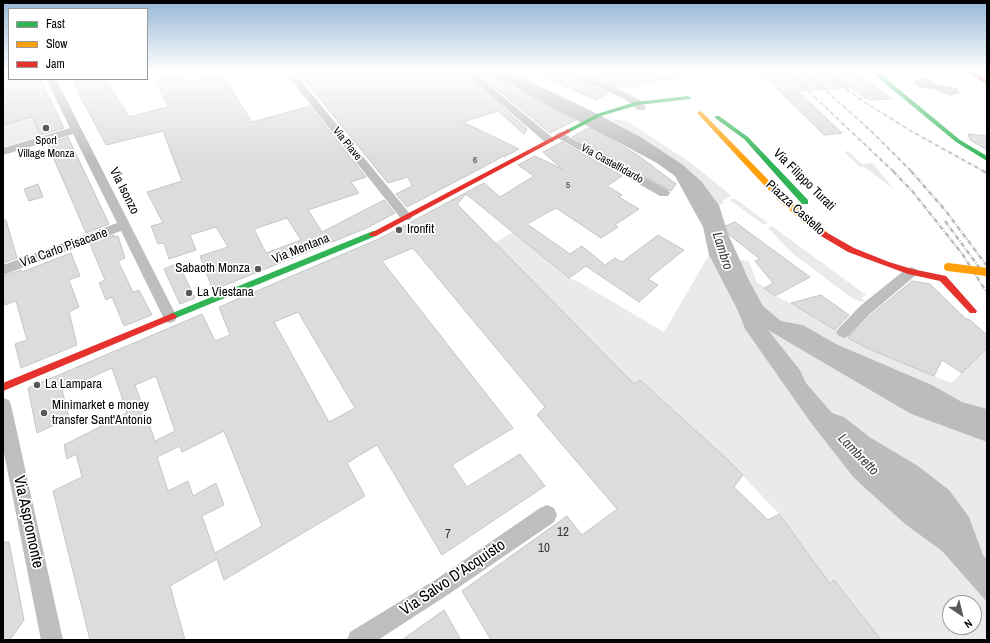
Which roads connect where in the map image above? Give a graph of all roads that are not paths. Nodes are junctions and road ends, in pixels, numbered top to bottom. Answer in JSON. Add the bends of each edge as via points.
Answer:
{"nodes":[{"id":1,"x":61,"y":101,"type":"edge"},
{"id":2,"x":312,"y":101,"type":"edge"},
{"id":3,"x":502,"y":101,"type":"edge"},
{"id":4,"x":620,"y":101,"type":"edge"},
{"id":5,"x":632,"y":101,"type":"edge"},
{"id":6,"x":667,"y":101,"type":"edge"},
{"id":7,"x":683,"y":101,"type":"edge"},
{"id":8,"x":909,"y":101,"type":"edge"},
{"id":9,"x":639,"y":105,"type":"junction"},
{"id":10,"x":624,"y":107,"type":"junction"},
{"id":11,"x":700,"y":110,"type":"junction"},
{"id":12,"x":599,"y":114,"type":"joint"},
{"id":13,"x":75,"y":130,"type":"junction"},
{"id":14,"x":560,"y":135,"type":"junction"},
{"id":15,"x":549,"y":140,"type":"junction"},
{"id":16,"x":3,"y":152,"type":"edge"},
{"id":17,"x":987,"y":159,"type":"edge"},
{"id":18,"x":664,"y":193,"type":"dead end"},
{"id":19,"x":810,"y":207,"type":"dead end"},
{"id":20,"x":406,"y":217,"type":"junction"},
{"id":21,"x":124,"y":225,"type":"junction"},
{"id":22,"x":944,"y":266,"type":"dead end"},
{"id":23,"x":3,"y":270,"type":"edge"},
{"id":24,"x":911,"y":272,"type":"junction"},
{"id":25,"x":987,"y":272,"type":"edge"},
{"id":26,"x":973,"y":311,"type":"dead end"},
{"id":27,"x":170,"y":317,"type":"junction"},
{"id":28,"x":844,"y":332,"type":"dead end"},
{"id":29,"x":3,"y":387,"type":"edge"},
{"id":30,"x":3,"y":405,"type":"edge"},
{"id":31,"x":547,"y":515,"type":"dead end"},
{"id":32,"x":50,"y":639,"type":"edge"},
{"id":33,"x":358,"y":640,"type":"edge"}],
"edges":[{"from":1,"to":13,"type":"street","name":"Via Isonzo"},
{"from":2,"to":20,"type":"street","name":"Via Piave"},
{"from":3,"to":15,"type":"street"},
{"from":4,"to":10,"type":"street"},
{"from":5,"to":9,"type":"street"},
{"from":6,"to":9,"type":"street","name":"Via Filippo Turati"},
{"from":7,"to":11,"type":"street"},
{"from":8,"to":17,"type":"street","via":[[958,141]]},
{"from":9,"to":10,"type":"street","name":"Via Filippo Turati"},
{"from":9,"to":11,"type":"street","name":"Via Filippo Turati"},
{"from":10,"to":12,"type":"street","name":"Via Filippo Turati"},
{"from":11,"to":19,"type":"street","name":"Via Filippo Turati","via":[[732,118],[746,138]]},
{"from":11,"to":24,"type":"street","name":"Piazza Castello","via":[[780,197],[816,229],[851,250]]},
{"from":12,"to":14,"type":"street","name":"Via Mentana"},
{"from":13,"to":16,"type":"street"},
{"from":13,"to":21,"type":"street","name":"Via Isonzo"},
{"from":14,"to":15,"type":"street","name":"Via Mentana"},
{"from":14,"to":18,"type":"street","name":"Via Castelfidardo"},
{"from":15,"to":20,"type":"street","name":"Via Mentana"},
{"from":20,"to":27,"type":"street","name":"Via Mentana","via":[[374,233]]},
{"from":21,"to":23,"type":"street","name":"Via Carlo Pisacane"},
{"from":21,"to":27,"type":"street","name":"Via Isonzo"},
{"from":22,"to":25,"type":"street","bridge":true},
{"from":24,"to":26,"type":"street","name":"Piazza Castello","via":[[943,278]]},
{"from":24,"to":28,"type":"street","via":[[865,310]]},
{"from":27,"to":29,"type":"street","name":"Via Mentana"},
{"from":30,"to":32,"type":"street","name":"Via Aspromonte"},
{"from":31,"to":33,"type":"street","name":"Via Salvo D'Acquisto","via":[[442,587]]}]}
